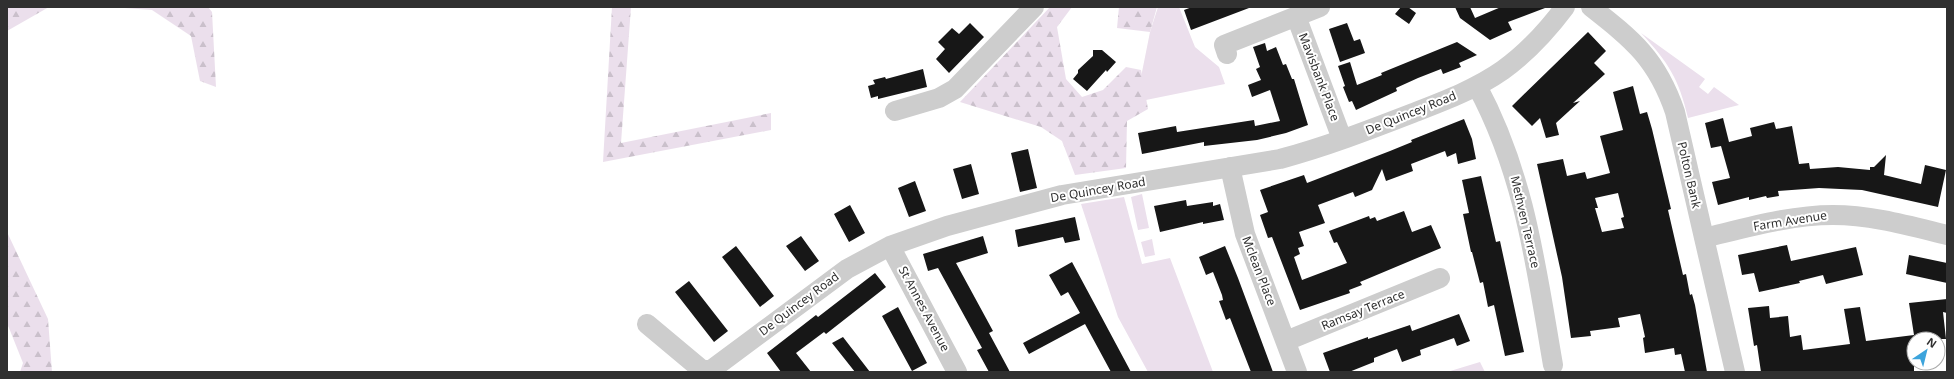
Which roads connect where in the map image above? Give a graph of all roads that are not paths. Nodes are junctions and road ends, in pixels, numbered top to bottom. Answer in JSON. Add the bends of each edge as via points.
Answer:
{"nodes":[{"id":1,"x":1034,"y":7,"type":"edge"},
{"id":2,"x":1320,"y":7,"type":"edge"},
{"id":3,"x":1565,"y":7,"type":"edge"},
{"id":4,"x":1591,"y":7,"type":"edge"},
{"id":5,"x":1296,"y":16,"type":"junction"},
{"id":6,"x":1227,"y":54,"type":"dead end"},
{"id":7,"x":1477,"y":86,"type":"junction"},
{"id":8,"x":895,"y":111,"type":"dead end"},
{"id":9,"x":1342,"y":139,"type":"junction"},
{"id":10,"x":1230,"y":167,"type":"junction"},
{"id":11,"x":1947,"y":235,"type":"edge"},
{"id":12,"x":1704,"y":238,"type":"junction"},
{"id":13,"x":890,"y":246,"type":"junction"},
{"id":14,"x":1440,"y":278,"type":"dead end"},
{"id":15,"x":647,"y":324,"type":"dead end"},
{"id":16,"x":1286,"y":341,"type":"junction"},
{"id":17,"x":1553,"y":365,"type":"dead end"},
{"id":18,"x":957,"y":372,"type":"edge"},
{"id":19,"x":1297,"y":372,"type":"edge"},
{"id":20,"x":1735,"y":372,"type":"edge"}],
"edges":[{"from":1,"to":8,"type":"street","via":[[955,89],[939,98]]},
{"from":2,"to":5,"type":"street"},
{"from":3,"to":7,"type":"street","name":"De Quincey Road","via":[[1524,53]]},
{"from":4,"to":12,"type":"street","name":"Polton Bank","via":[[1632,40],[1647,57],[1669,94]]},
{"from":5,"to":6,"type":"street","via":[[1224,44]]},
{"from":5,"to":9,"type":"street","name":"Mavisbank Place"},
{"from":7,"to":9,"type":"street","name":"De Quincey Road"},
{"from":7,"to":17,"type":"street","name":"Methven Terrace","via":[[1511,162],[1523,205]]},
{"from":9,"to":10,"type":"street","name":"De Quincey Road","via":[[1280,159]]},
{"from":10,"to":13,"type":"street","name":"De Quincey Road","via":[[1062,195],[947,226]]},
{"from":10,"to":16,"type":"street","name":"Mclean Place","via":[[1245,234]]},
{"from":11,"to":12,"type":"street","name":"Farm Avenue","via":[[1888,221],[1833,215],[1785,220]]},
{"from":12,"to":20,"type":"street","name":"Polton Bank"},
{"from":13,"to":15,"type":"street","name":"De Quincey Road","via":[[847,269],[712,370],[702,370]]},
{"from":13,"to":18,"type":"street","name":"St Annes Avenue"},
{"from":14,"to":16,"type":"street","name":"Ramsay Terrace"},
{"from":16,"to":19,"type":"street","name":"Mclean Place"}]}
